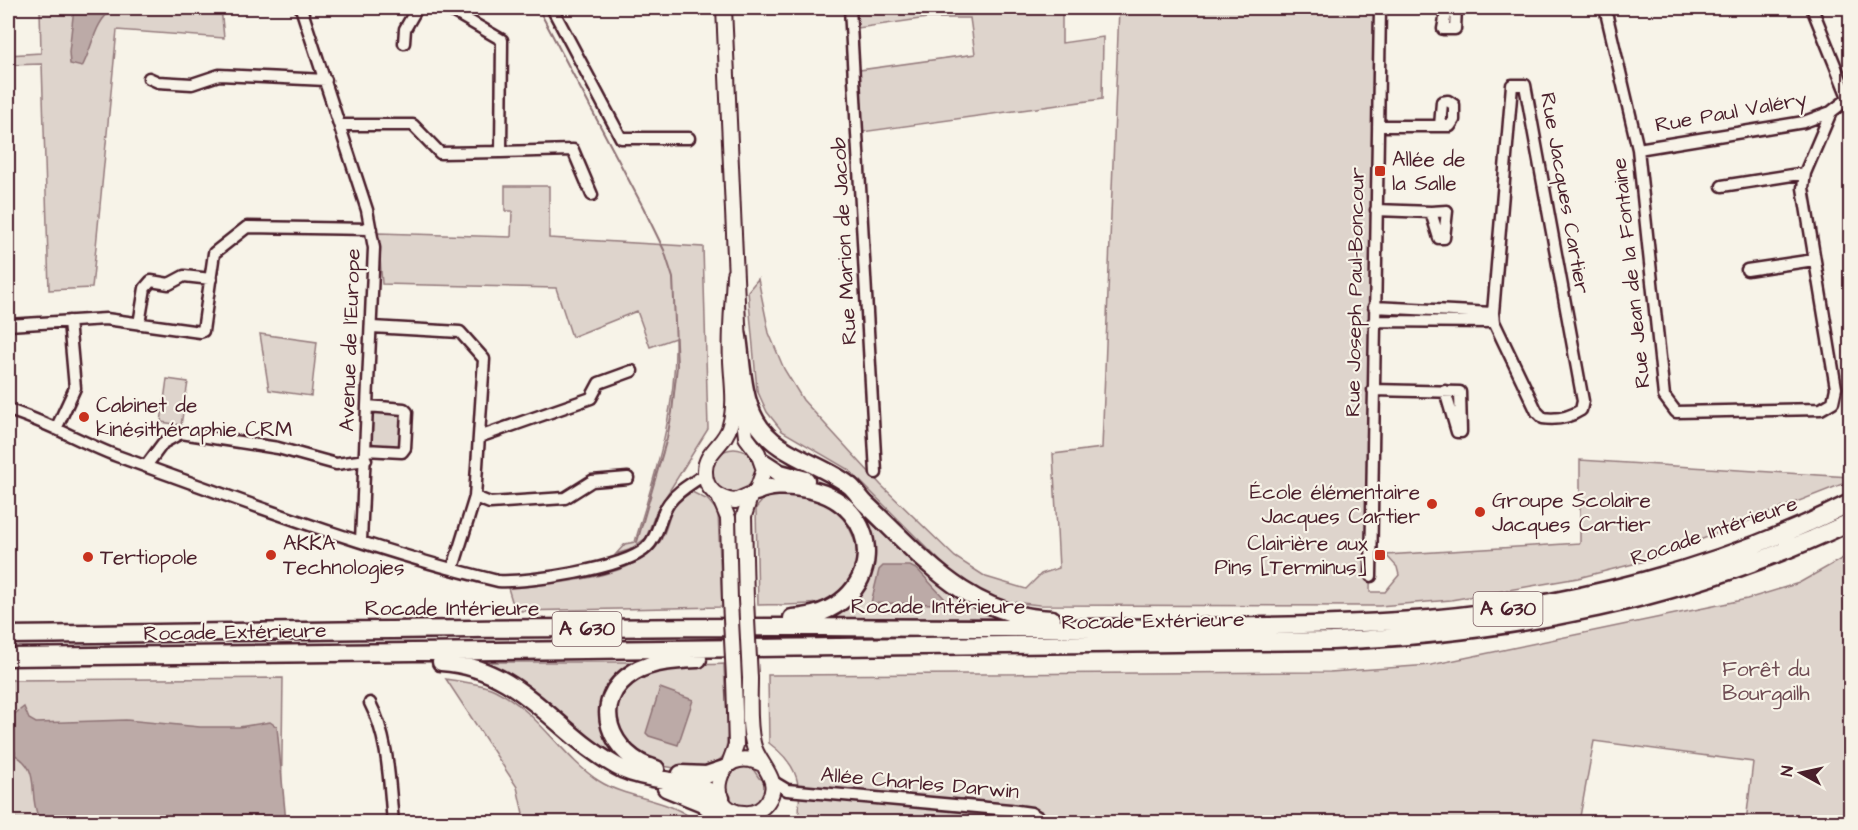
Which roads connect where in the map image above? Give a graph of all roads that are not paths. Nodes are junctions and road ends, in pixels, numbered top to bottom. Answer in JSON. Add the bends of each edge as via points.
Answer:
{"nodes":[{"id":1,"x":301,"y":8,"type":"edge"},
{"id":2,"x":417,"y":8,"type":"edge"},
{"id":3,"x":449,"y":8,"type":"edge"},
{"id":4,"x":552,"y":8,"type":"edge"},
{"id":5,"x":720,"y":8,"type":"edge"},
{"id":6,"x":724,"y":8,"type":"edge"},
{"id":7,"x":850,"y":8,"type":"edge"},
{"id":8,"x":1380,"y":8,"type":"edge"},
{"id":9,"x":1447,"y":8,"type":"edge"},
{"id":10,"x":1456,"y":8,"type":"edge"},
{"id":11,"x":1605,"y":8,"type":"edge"},
{"id":12,"x":1812,"y":8,"type":"edge"},
{"id":13,"x":725,"y":26,"type":"junction"},
{"id":14,"x":404,"y":43,"type":"dead end"},
{"id":15,"x":149,"y":78,"type":"dead end"},
{"id":16,"x":326,"y":80,"type":"junction"},
{"id":17,"x":1850,"y":100,"type":"edge"},
{"id":18,"x":1831,"y":112,"type":"junction"},
{"id":19,"x":1510,"y":116,"type":"junction"},
{"id":20,"x":1531,"y":116,"type":"junction"},
{"id":21,"x":340,"y":125,"type":"junction"},
{"id":22,"x":1378,"y":126,"type":"junction"},
{"id":23,"x":1440,"y":126,"type":"dead end"},
{"id":24,"x":689,"y":138,"type":"dead end"},
{"id":25,"x":1638,"y":149,"type":"junction"},
{"id":26,"x":501,"y":152,"type":"junction"},
{"id":27,"x":1805,"y":173,"type":"junction"},
{"id":28,"x":1722,"y":186,"type":"dead end"},
{"id":29,"x":592,"y":195,"type":"dead end"},
{"id":30,"x":1376,"y":210,"type":"junction"},
{"id":31,"x":1431,"y":212,"type":"dead end"},
{"id":32,"x":371,"y":229,"type":"junction"},
{"id":33,"x":1814,"y":260,"type":"junction"},
{"id":34,"x":1747,"y":270,"type":"dead end"},
{"id":35,"x":734,"y":274,"type":"junction"},
{"id":36,"x":211,"y":279,"type":"junction"},
{"id":37,"x":1374,"y":307,"type":"junction"},
{"id":38,"x":1494,"y":318,"type":"junction"},
{"id":39,"x":69,"y":321,"type":"junction"},
{"id":40,"x":1374,"y":321,"type":"junction"},
{"id":41,"x":139,"y":324,"type":"junction"},
{"id":42,"x":12,"y":325,"type":"edge"},
{"id":43,"x":372,"y":327,"type":"junction"},
{"id":44,"x":738,"y":337,"type":"junction"},
{"id":45,"x":632,"y":371,"type":"dead end"},
{"id":46,"x":1373,"y":390,"type":"junction"},
{"id":47,"x":1445,"y":392,"type":"dead end"},
{"id":48,"x":367,"y":406,"type":"junction"},
{"id":49,"x":8,"y":410,"type":"edge"},
{"id":50,"x":56,"y":429,"type":"junction"},
{"id":51,"x":479,"y":437,"type":"junction"},
{"id":52,"x":718,"y":446,"type":"junction"},
{"id":53,"x":751,"y":446,"type":"junction"},
{"id":54,"x":365,"y":455,"type":"junction"},
{"id":55,"x":763,"y":462,"type":"junction"},
{"id":56,"x":146,"y":466,"type":"junction"},
{"id":57,"x":876,"y":473,"type":"dead end"},
{"id":58,"x":628,"y":478,"type":"dead end"},
{"id":59,"x":711,"y":486,"type":"junction"},
{"id":60,"x":753,"y":494,"type":"junction"},
{"id":61,"x":475,"y":497,"type":"junction"},
{"id":62,"x":865,"y":503,"type":"junction"},
{"id":63,"x":1851,"y":503,"type":"edge"},
{"id":64,"x":1851,"y":522,"type":"edge"},
{"id":65,"x":361,"y":541,"type":"junction"},
{"id":66,"x":453,"y":568,"type":"junction"},
{"id":67,"x":1371,"y":576,"type":"dead end"},
{"id":68,"x":1166,"y":628,"type":"junction"},
{"id":69,"x":643,"y":629,"type":"junction"},
{"id":70,"x":8,"y":635,"type":"edge"},
{"id":71,"x":752,"y":648,"type":"junction"},
{"id":72,"x":376,"y":652,"type":"junction"},
{"id":73,"x":8,"y":657,"type":"edge"},
{"id":74,"x":370,"y":703,"type":"dead end"},
{"id":75,"x":581,"y":740,"type":"junction"},
{"id":76,"x":762,"y":764,"type":"junction"},
{"id":77,"x":727,"y":766,"type":"junction"},
{"id":78,"x":772,"y":781,"type":"junction"},
{"id":79,"x":787,"y":789,"type":"junction"},
{"id":80,"x":771,"y":796,"type":"junction"},
{"id":81,"x":721,"y":798,"type":"junction"},
{"id":82,"x":760,"y":816,"type":"edge"},
{"id":83,"x":732,"y":818,"type":"edge"},
{"id":84,"x":393,"y":822,"type":"edge"},
{"id":85,"x":1046,"y":822,"type":"edge"}],
"edges":[{"from":1,"to":16,"type":"street","name":"Avenue de l'Europe"},
{"from":2,"to":14,"type":"street","via":[[405,29]]},
{"from":3,"to":26,"type":"street","via":[[502,40]]},
{"from":4,"to":24,"type":"street","via":[[621,138]]},
{"from":5,"to":13,"type":"main road"},
{"from":6,"to":13,"type":"main road"},
{"from":7,"to":57,"type":"street","name":"Rue Marion de Jacob"},
{"from":8,"to":22,"type":"street","name":"Rue Joseph Paul-Boncour"},
{"from":9,"to":10,"type":"street","via":[[1443,29],[1449,31],[1455,29]]},
{"from":11,"to":25,"type":"street","name":"Rue Jean de la Fontaine"},
{"from":12,"to":17,"type":"street"},
{"from":13,"to":35,"type":"main road"},
{"from":15,"to":16,"type":"street","via":[[192,84],[219,75]]},
{"from":16,"to":21,"type":"street","name":"Avenue de l'Europe"},
{"from":17,"to":18,"type":"street","name":"Rue Jean de la Fontaine"},
{"from":18,"to":25,"type":"street","name":"Rue Paul Valéry","via":[[1804,122]]},
{"from":18,"to":27,"type":"street","name":"Rue Jean de la Fontaine"},
{"from":19,"to":20,"type":"street","via":[[1521,109]]},
{"from":19,"to":20,"type":"street","name":"Rue Jacques Cartier","via":[[1512,85],[1525,85]]},
{"from":19,"to":38,"type":"street","name":"Rue Jacques Cartier"},
{"from":20,"to":38,"type":"street","name":"Rue Jacques Cartier","via":[[1583,401],[1581,410],[1542,418]]},
{"from":21,"to":26,"type":"street","via":[[413,125],[440,153]]},
{"from":21,"to":32,"type":"street","name":"Avenue de l'Europe"},
{"from":22,"to":23,"type":"street"},
{"from":22,"to":30,"type":"street","name":"Rue Joseph Paul-Boncour"},
{"from":25,"to":33,"type":"street","name":"Rue Jean de la Fontaine","via":[[1664,396],[1676,412],[1821,409],[1833,402],[1836,381]]},
{"from":26,"to":29,"type":"street","via":[[573,150]]},
{"from":27,"to":28,"type":"street"},
{"from":27,"to":33,"type":"street","name":"Rue Jean de la Fontaine","via":[[1803,188]]},
{"from":30,"to":31,"type":"street"},
{"from":30,"to":37,"type":"street","name":"Rue Joseph Paul-Boncour"},
{"from":32,"to":36,"type":"street","via":[[247,227],[214,253]]},
{"from":32,"to":43,"type":"street","name":"Avenue de l'Europe","via":[[375,268]]},
{"from":33,"to":34,"type":"street"},
{"from":35,"to":44,"type":"main road"},
{"from":35,"to":52,"type":"main road","via":[[732,408],[730,426]]},
{"from":36,"to":41,"type":"street","via":[[184,276],[169,284],[151,282],[145,288]]},
{"from":36,"to":41,"type":"street","via":[[203,331]]},
{"from":37,"to":38,"type":"street"},
{"from":37,"to":40,"type":"street","name":"Rue Joseph Paul-Boncour"},
{"from":38,"to":40,"type":"street"},
{"from":39,"to":41,"type":"street","via":[[106,319]]},
{"from":39,"to":42,"type":"street"},
{"from":39,"to":50,"type":"street","via":[[74,391]]},
{"from":40,"to":46,"type":"street","name":"Rue Joseph Paul-Boncour"},
{"from":43,"to":48,"type":"street","name":"Avenue de l'Europe"},
{"from":43,"to":51,"type":"street","via":[[460,332],[473,344],[484,359]]},
{"from":44,"to":53,"type":"main road","via":[[743,426]]},
{"from":44,"to":62,"type":"highway","via":[[748,402],[767,437],[840,478]]},
{"from":45,"to":51,"type":"street","via":[[599,383],[591,398]]},
{"from":46,"to":47,"type":"street"},
{"from":46,"to":67,"type":"street","name":"Rue Joseph Paul-Boncour"},
{"from":48,"to":54,"type":"street","name":"Avenue de l'Europe"},
{"from":48,"to":54,"type":"street","via":[[408,412],[402,452]]},
{"from":49,"to":50,"type":"street"},
{"from":50,"to":56,"type":"street"},
{"from":51,"to":61,"type":"street"},
{"from":52,"to":53,"type":"main road","via":[[734,441]]},
{"from":52,"to":59,"type":"main road","via":[[706,461]]},
{"from":53,"to":55,"type":"main road"},
{"from":54,"to":56,"type":"street","via":[[336,464],[278,448],[181,433],[164,443]]},
{"from":54,"to":65,"type":"street","name":"Avenue de l'Europe"},
{"from":55,"to":60,"type":"main road","via":[[764,478]]},
{"from":55,"to":62,"type":"highway","via":[[780,473],[837,488]]},
{"from":56,"to":65,"type":"street"},
{"from":58,"to":61,"type":"street","via":[[592,481],[565,498],[490,502]]},
{"from":59,"to":60,"type":"main road","via":[[735,501]]},
{"from":59,"to":66,"type":"street","via":[[690,486],[681,491],[668,504],[646,549],[630,558],[534,581],[498,581]]},
{"from":59,"to":77,"type":"main road","bridge":true,"via":[[728,518],[736,745]]},
{"from":60,"to":69,"type":"highway","via":[[777,486],[805,488],[840,503],[853,515],[862,532],[866,557],[854,590],[837,606],[812,616]]},
{"from":60,"to":76,"type":"main road","bridge":true,"via":[[744,516],[746,600],[753,743]]},
{"from":61,"to":66,"type":"street"},
{"from":62,"to":68,"type":"highway","via":[[945,578],[1001,611],[1035,618],[1151,620]]},
{"from":63,"to":68,"type":"highway","name":"Rocade Intérieure","number":"A 630","via":[[1780,535],[1674,572],[1521,607],[1362,623]]},
{"from":64,"to":71,"type":"highway","name":"Rocade Extérieure","number":"A 630","via":[[1731,570],[1649,596],[1544,620],[1436,635],[1309,642]]},
{"from":65,"to":66,"type":"street"},
{"from":68,"to":69,"type":"highway","name":"Rocade Intérieure","number":"A 630"},
{"from":69,"to":70,"type":"highway","name":"Rocade Intérieure","number":"A 630"},
{"from":71,"to":72,"type":"highway","name":"Rocade Extérieure","number":"A 630"},
{"from":71,"to":77,"type":"highway","via":[[713,658],[643,667],[624,679],[608,712],[616,743],[642,765],[706,775]]},
{"from":72,"to":73,"type":"highway","name":"Rocade Extérieure","number":"A 630"},
{"from":72,"to":75,"type":"highway","via":[[388,660],[447,662],[484,671],[527,694]]},
{"from":74,"to":84,"type":"street","via":[[384,737]]},
{"from":75,"to":81,"type":"highway","via":[[608,762],[628,771],[695,784]]},
{"from":75,"to":83,"type":"highway","via":[[626,778],[693,797]]},
{"from":76,"to":77,"type":"main road","via":[[745,759]]},
{"from":76,"to":78,"type":"main road"},
{"from":77,"to":81,"type":"main road","via":[[718,783]]},
{"from":78,"to":79,"type":"street","name":"Allée Charles Darwin"},
{"from":78,"to":80,"type":"main road"},
{"from":79,"to":80,"type":"street","name":"Allée Charles Darwin"},
{"from":79,"to":85,"type":"street","name":"Allée Charles Darwin","via":[[1010,810],[1031,813]]},
{"from":80,"to":82,"type":"main road"},
{"from":81,"to":83,"type":"main road"},
{"from":82,"to":83,"type":"main road"}]}
